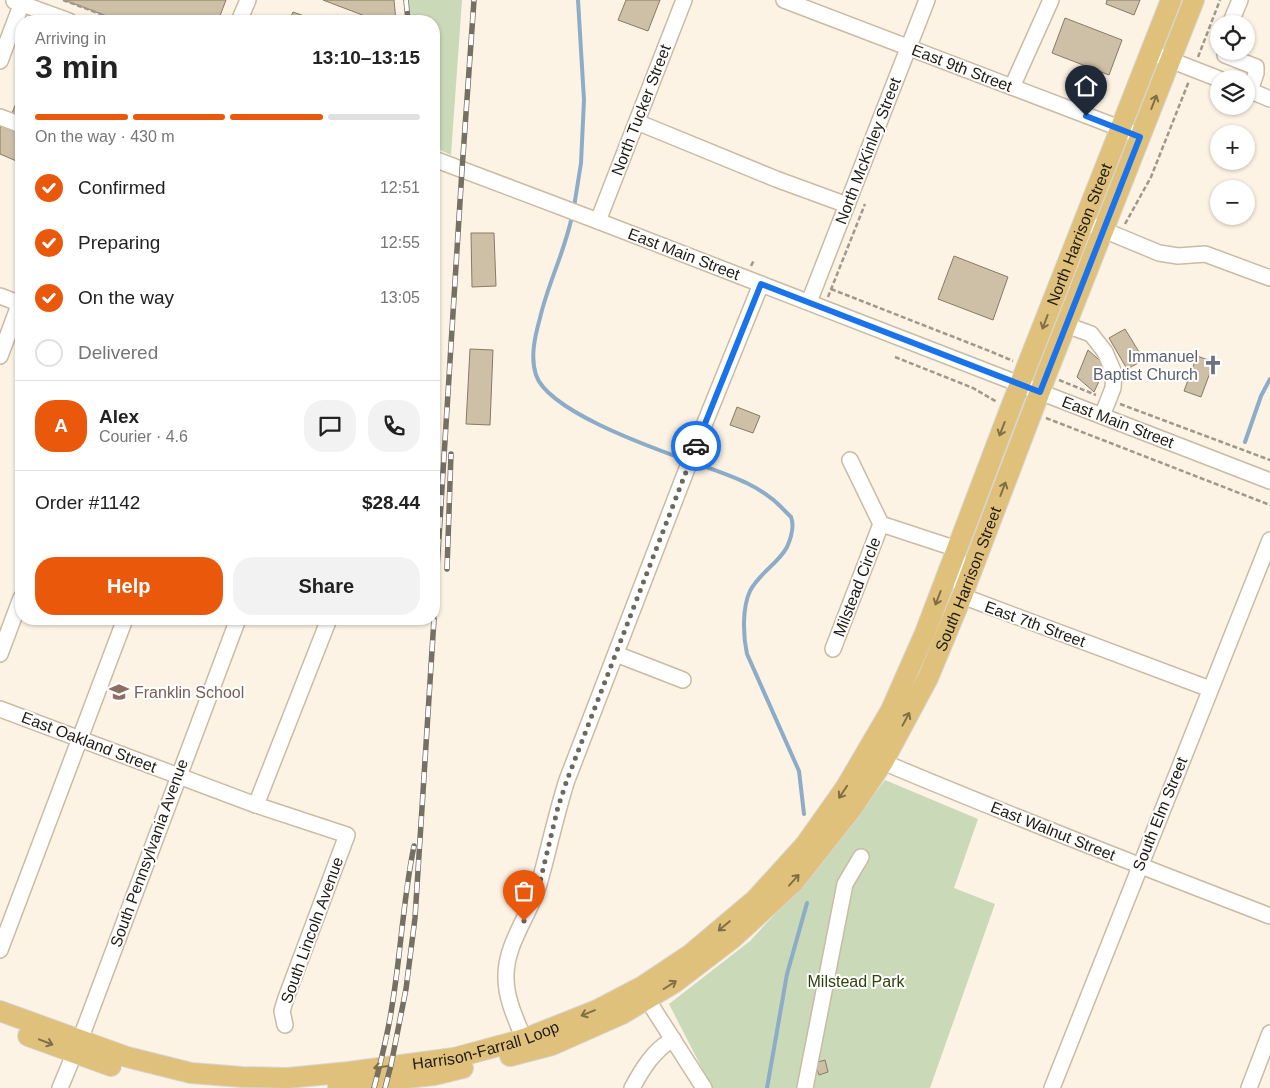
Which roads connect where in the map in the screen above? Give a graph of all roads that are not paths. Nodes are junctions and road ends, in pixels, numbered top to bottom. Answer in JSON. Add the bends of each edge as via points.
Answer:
{"nodes":[{"id":1,"x":248,"y":0,"type":"edge"},
{"id":2,"x":684,"y":0,"type":"edge"},
{"id":3,"x":784,"y":0,"type":"edge"},
{"id":4,"x":927,"y":0,"type":"edge"},
{"id":5,"x":1050,"y":0,"type":"edge"},
{"id":6,"x":1171,"y":0,"type":"edge"},
{"id":7,"x":1194,"y":0,"type":"edge"},
{"id":8,"x":1240,"y":0,"type":"edge"},
{"id":9,"x":19,"y":1,"type":"edge"},
{"id":10,"x":800,"y":3,"type":"edge"},
{"id":11,"x":53,"y":15,"type":"edge"},
{"id":12,"x":242,"y":15,"type":"edge"},
{"id":13,"x":1234,"y":15,"type":"edge"},
{"id":14,"x":908,"y":48,"type":"junction"},
{"id":15,"x":1150,"y":52,"type":"junction"},
{"id":16,"x":1171,"y":60,"type":"junction"},
{"id":17,"x":1238,"y":60,"type":"edge"},
{"id":18,"x":0,"y":61,"type":"edge"},
{"id":19,"x":1210,"y":75,"type":"edge"},
{"id":20,"x":1255,"y":76,"type":"edge"},
{"id":21,"x":1012,"y":87,"type":"junction"},
{"id":22,"x":1255,"y":93,"type":"edge"},
{"id":23,"x":1270,"y":99,"type":"edge"},
{"id":24,"x":0,"y":117,"type":"edge"},
{"id":25,"x":637,"y":122,"type":"junction"},
{"id":26,"x":15,"y":123,"type":"edge"},
{"id":27,"x":1121,"y":129,"type":"junction"},
{"id":28,"x":1140,"y":137,"type":"junction"},
{"id":29,"x":440,"y":161,"type":"edge"},
{"id":30,"x":848,"y":205,"type":"junction"},
{"id":31,"x":595,"y":220,"type":"junction"},
{"id":32,"x":1084,"y":221,"type":"junction"},
{"id":33,"x":1104,"y":230,"type":"junction"},
{"id":34,"x":1270,"y":278,"type":"edge"},
{"id":35,"x":761,"y":284,"type":"junction"},
{"id":36,"x":0,"y":296,"type":"edge"},
{"id":37,"x":15,"y":301,"type":"edge"},
{"id":38,"x":816,"y":305,"type":"junction"},
{"id":39,"x":15,"y":318,"type":"edge"},
{"id":40,"x":1066,"y":326,"type":"junction"},
{"id":41,"x":0,"y":356,"type":"edge"},
{"id":42,"x":1020,"y":384,"type":"junction"},
{"id":43,"x":1040,"y":392,"type":"junction"},
{"id":44,"x":1102,"y":416,"type":"junction"},
{"id":45,"x":850,"y":460,"type":"dead end"},
{"id":46,"x":1270,"y":481,"type":"edge"},
{"id":47,"x":881,"y":524,"type":"junction"},
{"id":48,"x":1270,"y":540,"type":"edge"},
{"id":49,"x":957,"y":549,"type":"junction"},
{"id":50,"x":962,"y":596,"type":"junction"},
{"id":51,"x":15,"y":614,"type":"edge"},
{"id":52,"x":123,"y":625,"type":"edge"},
{"id":53,"x":236,"y":625,"type":"edge"},
{"id":54,"x":327,"y":625,"type":"edge"},
{"id":55,"x":834,"y":649,"type":"dead end"},
{"id":56,"x":0,"y":654,"type":"edge"},
{"id":57,"x":616,"y":654,"type":"junction"},
{"id":58,"x":683,"y":680,"type":"dead end"},
{"id":59,"x":1210,"y":689,"type":"junction"},
{"id":60,"x":0,"y":709,"type":"edge"},
{"id":61,"x":80,"y":739,"type":"junction"},
{"id":62,"x":868,"y":750,"type":"junction"},
{"id":63,"x":884,"y":762,"type":"junction"},
{"id":64,"x":178,"y":776,"type":"junction"},
{"id":65,"x":256,"y":805,"type":"junction"},
{"id":66,"x":347,"y":835,"type":"joint"},
{"id":67,"x":861,"y":857,"type":"dead end"},
{"id":68,"x":1139,"y":866,"type":"junction"},
{"id":69,"x":1270,"y":916,"type":"edge"},
{"id":70,"x":0,"y":950,"type":"edge"},
{"id":71,"x":645,"y":992,"type":"junction"},
{"id":72,"x":0,"y":1011,"type":"edge"},
{"id":73,"x":0,"y":1025,"type":"edge"},
{"id":74,"x":285,"y":1025,"type":"dead end"},
{"id":75,"x":1270,"y":1033,"type":"edge"},
{"id":76,"x":673,"y":1039,"type":"junction"},
{"id":77,"x":526,"y":1045,"type":"junction"},
{"id":78,"x":77,"y":1046,"type":"junction"},
{"id":79,"x":243,"y":1083,"type":"edge"},
{"id":80,"x":60,"y":1088,"type":"edge"},
{"id":81,"x":211,"y":1088,"type":"edge"},
{"id":82,"x":325,"y":1088,"type":"edge"},
{"id":83,"x":632,"y":1088,"type":"edge"},
{"id":84,"x":704,"y":1088,"type":"edge"},
{"id":85,"x":805,"y":1088,"type":"edge"},
{"id":86,"x":1052,"y":1088,"type":"edge"},
{"id":87,"x":1249,"y":1088,"type":"edge"}],
"edges":[{"from":1,"to":12,"type":"street"},
{"from":2,"to":25,"type":"street","name":"North Tucker Street"},
{"from":3,"to":10,"type":"street","name":"East 9th Street"},
{"from":4,"to":14,"type":"street","name":"North McKinley Street"},
{"from":5,"to":21,"type":"street"},
{"from":6,"to":15,"type":"main road","name":"North Harrison Street"},
{"from":7,"to":16,"type":"main road","name":"North Harrison Street"},
{"from":8,"to":13,"type":"street"},
{"from":9,"to":11,"type":"street"},
{"from":9,"to":18,"type":"street"},
{"from":10,"to":14,"type":"street","name":"East 9th Street"},
{"from":14,"to":21,"type":"street","name":"East 9th Street"},
{"from":14,"to":30,"type":"street","name":"North McKinley Street"},
{"from":15,"to":16,"type":"street"},
{"from":15,"to":27,"type":"main road","name":"North Harrison Street"},
{"from":16,"to":19,"type":"street"},
{"from":28,"to":16,"type":"main road","name":"North Harrison Street","one_way":true},
{"from":17,"to":20,"type":"street","via":[[1256,67]]},
{"from":21,"to":27,"type":"street","name":"East 9th Street"},
{"from":22,"to":23,"type":"street"},
{"from":24,"to":26,"type":"street"},
{"from":25,"to":30,"type":"street"},
{"from":25,"to":31,"type":"street","name":"North Tucker Street"},
{"from":27,"to":28,"type":"street","name":"East 9th Street"},
{"from":27,"to":32,"type":"main road","name":"North Harrison Street"},
{"from":28,"to":33,"type":"main road","name":"North Harrison Street"},
{"from":29,"to":31,"type":"street","name":"East Main Street"},
{"from":30,"to":38,"type":"street","name":"North McKinley Street"},
{"from":31,"to":35,"type":"street","name":"East Main Street"},
{"from":32,"to":33,"type":"street"},
{"from":32,"to":42,"type":"main road","name":"North Harrison Street","one_way":true},
{"from":33,"to":34,"type":"street","via":[[1159,253],[1178,256],[1205,254]]},
{"from":33,"to":40,"type":"main road","name":"North Harrison Street"},
{"from":35,"to":38,"type":"street","name":"East Main Street"},
{"from":35,"to":57,"type":"street"},
{"from":36,"to":37,"type":"street"},
{"from":38,"to":42,"type":"street","name":"East Main Street"},
{"from":39,"to":41,"type":"street"},
{"from":40,"to":43,"type":"main road","name":"North Harrison Street"},
{"from":40,"to":44,"type":"street","via":[[1090,334],[1106,352],[1114,373],[1113,388]]},
{"from":42,"to":43,"type":"street","name":"East Main Street"},
{"from":42,"to":49,"type":"main road","name":"South Harrison Street","one_way":true},
{"from":43,"to":44,"type":"street","name":"East Main Street"},
{"from":50,"to":43,"type":"main road","name":"South Harrison Street","one_way":true},
{"from":44,"to":46,"type":"street","name":"East Main Street"},
{"from":45,"to":47,"type":"street"},
{"from":47,"to":49,"type":"street"},
{"from":47,"to":55,"type":"street","name":"Milstead Circle"},
{"from":48,"to":59,"type":"street","name":"South Elm Street"},
{"from":49,"to":50,"type":"street"},
{"from":49,"to":62,"type":"main road","name":"South Harrison Street","one_way":true,"via":[[895,702]]},
{"from":50,"to":59,"type":"street","name":"East 7th Street"},
{"from":63,"to":50,"type":"main road","name":"South Harrison Street","one_way":true,"via":[[928,678]]},
{"from":51,"to":56,"type":"street"},
{"from":52,"to":61,"type":"street"},
{"from":53,"to":64,"type":"street","name":"South Pennsylvania Avenue"},
{"from":54,"to":65,"type":"street"},
{"from":57,"to":58,"type":"street"},
{"from":57,"to":77,"type":"street","via":[[564,789],[539,886],[509,956],[506,978],[509,1000]]},
{"from":59,"to":68,"type":"street","name":"South Elm Street"},
{"from":60,"to":61,"type":"street","name":"East Oakland Street"},
{"from":61,"to":64,"type":"street","name":"East Oakland Street"},
{"from":61,"to":70,"type":"street"},
{"from":62,"to":63,"type":"street","name":"East Walnut Street"},
{"from":62,"to":71,"type":"main road","name":"Harrison-Farrall Loop","one_way":true,"via":[[805,845],[755,900]]},
{"from":63,"to":68,"type":"street","name":"East Walnut Street"},
{"from":71,"to":63,"type":"main road","name":"Harrison-Farrall Loop","one_way":true,"via":[[674,983],[733,938],[793,883]]},
{"from":64,"to":65,"type":"street","name":"East Oakland Street"},
{"from":64,"to":78,"type":"street","name":"South Pennsylvania Avenue"},
{"from":65,"to":66,"type":"street","name":"East Oakland Street"},
{"from":66,"to":74,"type":"street","name":"South Lincoln Avenue","via":[[286,998],[282,1011]]},
{"from":67,"to":85,"type":"street","via":[[845,884]]},
{"from":68,"to":69,"type":"street","name":"East Walnut Street"},
{"from":68,"to":86,"type":"street","name":"South Elm Street"},
{"from":71,"to":76,"type":"street"},
{"from":71,"to":77,"type":"main road","name":"Harrison-Farrall Loop","via":[[597,1010]]},
{"from":72,"to":78,"type":"main road","name":"Harrison-Farrall Loop"},
{"from":73,"to":78,"type":"main road","name":"Harrison-Farrall Loop","one_way":true},
{"from":75,"to":87,"type":"street"},
{"from":76,"to":83,"type":"street","via":[[660,1046]]},
{"from":76,"to":84,"type":"street"},
{"from":77,"to":79,"type":"main road","name":"Harrison-Farrall Loop","one_way":true,"via":[[454,1058]]},
{"from":77,"to":82,"type":"main road","name":"Harrison-Farrall Loop","via":[[434,1075]]},
{"from":78,"to":79,"type":"main road","name":"Harrison-Farrall Loop"},
{"from":78,"to":80,"type":"street","name":"South Pennsylvania Avenue"},
{"from":78,"to":81,"type":"main road","name":"Harrison-Farrall Loop","via":[[116,1067]]}]}
